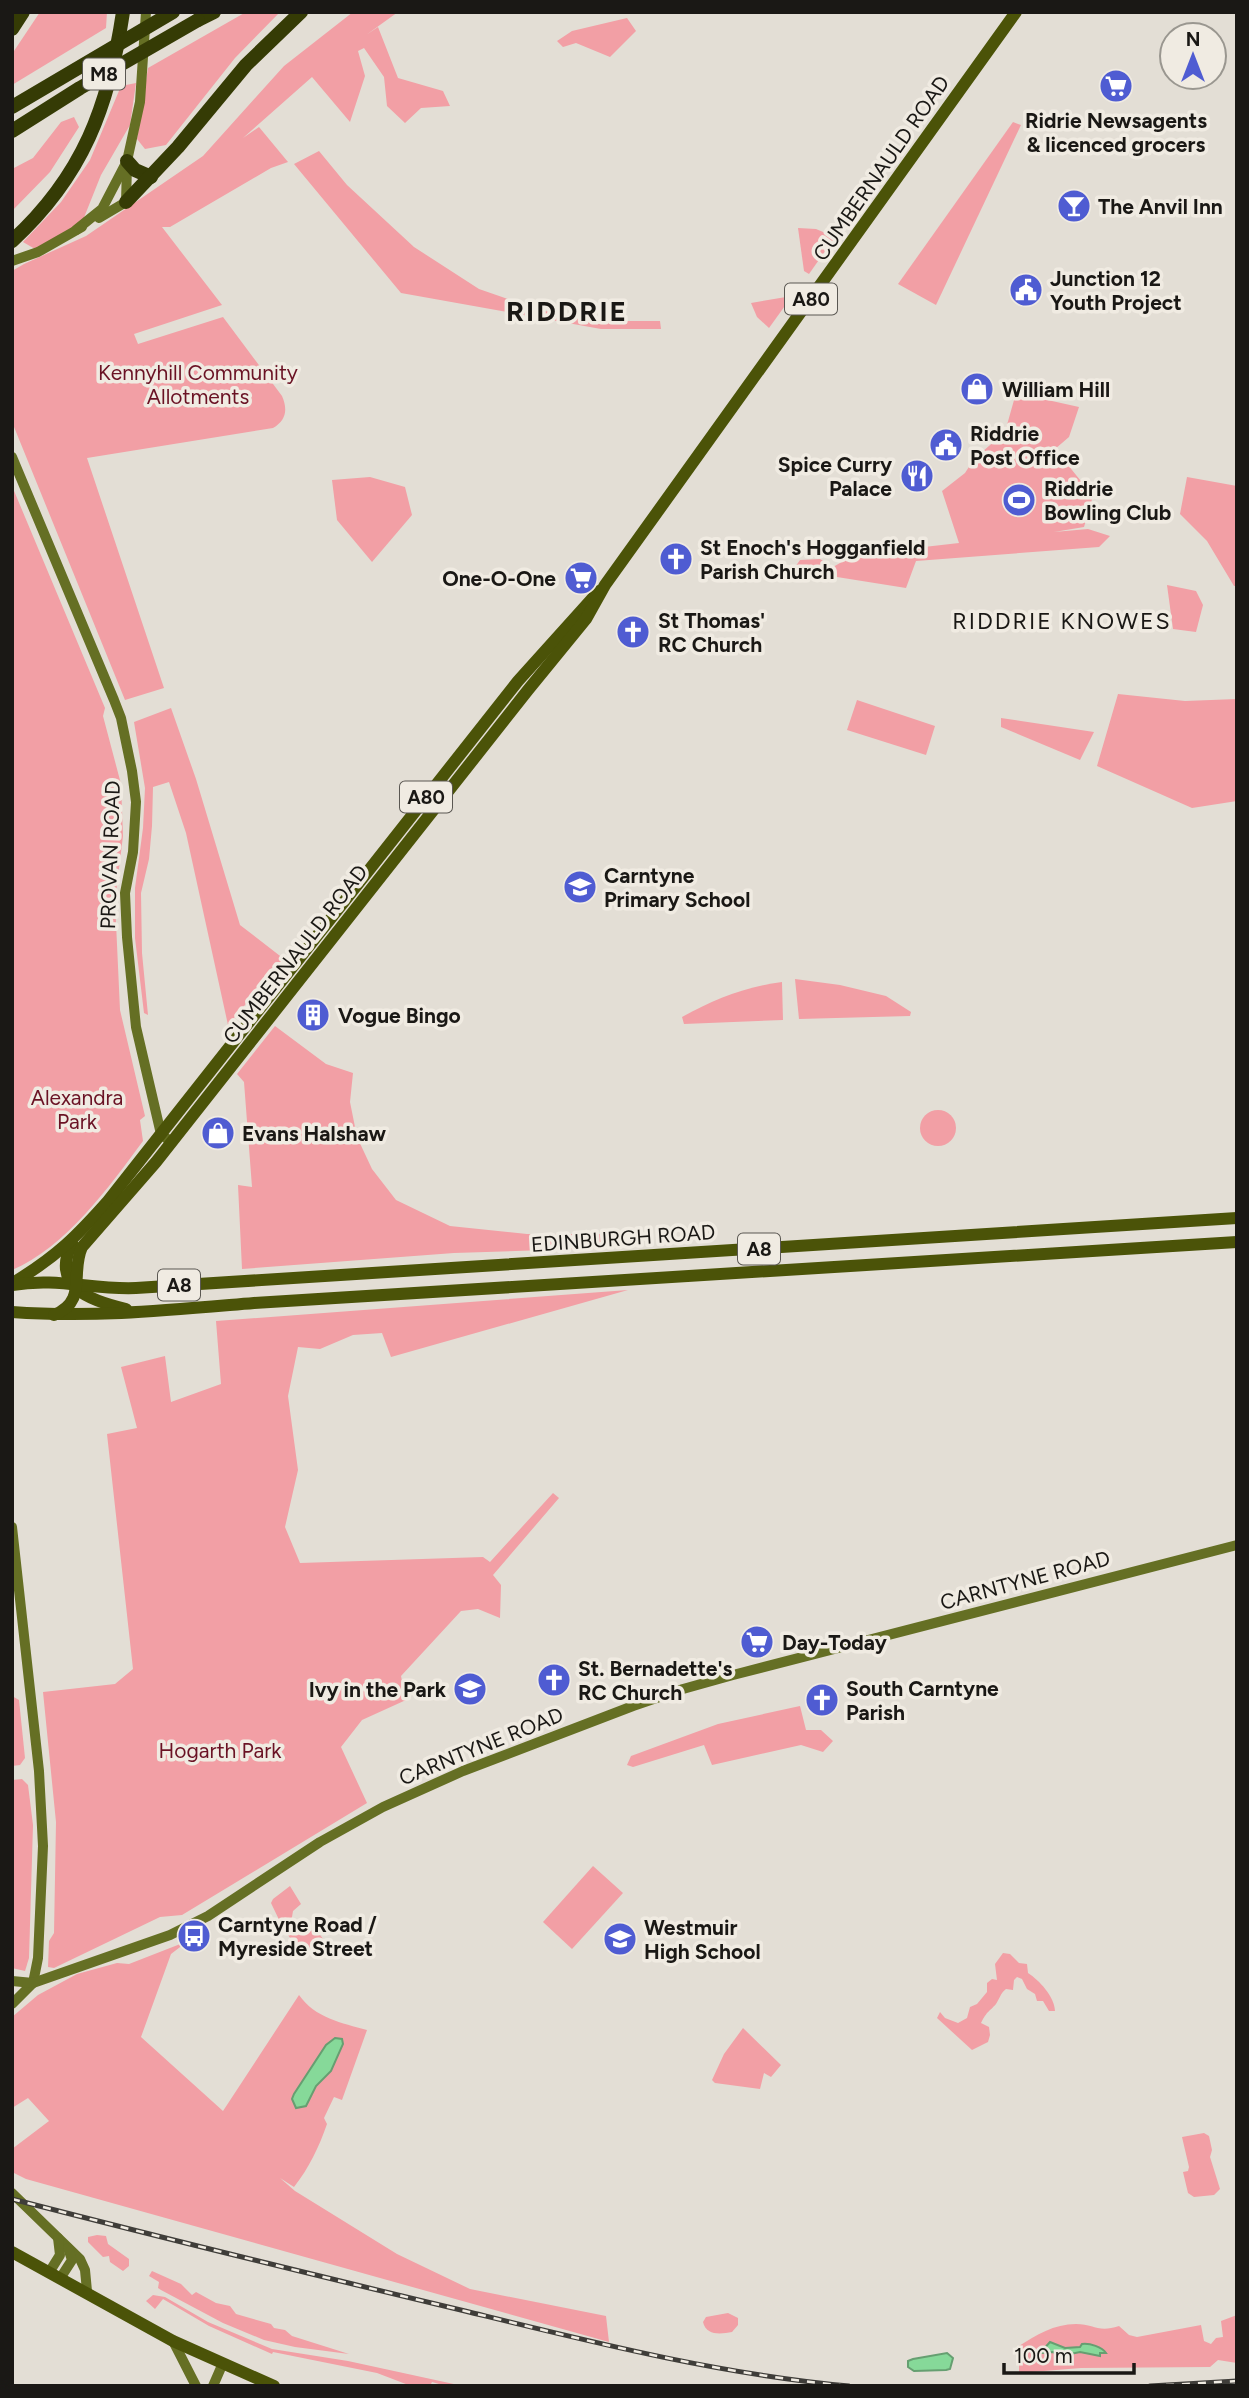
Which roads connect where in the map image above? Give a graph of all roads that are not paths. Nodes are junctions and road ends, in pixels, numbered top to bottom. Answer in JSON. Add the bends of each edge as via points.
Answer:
{"nodes":[{"id":1,"x":23,"y":12,"type":"edge"},
{"id":2,"x":123,"y":12,"type":"edge"},
{"id":3,"x":146,"y":12,"type":"edge"},
{"id":4,"x":173,"y":12,"type":"edge"},
{"id":5,"x":214,"y":12,"type":"edge"},
{"id":6,"x":301,"y":12,"type":"edge"},
{"id":7,"x":1016,"y":12,"type":"edge"},
{"id":8,"x":12,"y":29,"type":"edge"},
{"id":9,"x":12,"y":107,"type":"edge"},
{"id":10,"x":12,"y":131,"type":"edge"},
{"id":11,"x":127,"y":162,"type":"junction"},
{"id":12,"x":151,"y":177,"type":"junction"},
{"id":13,"x":126,"y":202,"type":"junction"},
{"id":14,"x":76,"y":230,"type":"junction"},
{"id":15,"x":12,"y":241,"type":"edge"},
{"id":16,"x":12,"y":261,"type":"edge"},
{"id":17,"x":12,"y":457,"type":"edge"},
{"id":18,"x":605,"y":585,"type":"junction"},
{"id":19,"x":166,"y":1138,"type":"junction"},
{"id":20,"x":1237,"y":1218,"type":"edge"},
{"id":21,"x":73,"y":1240,"type":"junction"},
{"id":22,"x":1237,"y":1242,"type":"edge"},
{"id":23,"x":12,"y":1284,"type":"edge"},
{"id":24,"x":75,"y":1286,"type":"junction"},
{"id":25,"x":12,"y":1312,"type":"edge"},
{"id":26,"x":140,"y":1313,"type":"junction"},
{"id":27,"x":54,"y":1315,"type":"junction"},
{"id":28,"x":12,"y":1527,"type":"edge"},
{"id":29,"x":1237,"y":1545,"type":"edge"},
{"id":30,"x":12,"y":1981,"type":"edge"},
{"id":31,"x":33,"y":1983,"type":"junction"},
{"id":32,"x":12,"y":2004,"type":"edge"},
{"id":33,"x":12,"y":2193,"type":"edge"},
{"id":34,"x":58,"y":2238,"type":"junction"},
{"id":35,"x":68,"y":2248,"type":"junction"},
{"id":36,"x":12,"y":2252,"type":"edge"},
{"id":37,"x":55,"y":2274,"type":"junction"},
{"id":38,"x":87,"y":2291,"type":"junction"},
{"id":39,"x":173,"y":2341,"type":"junction"},
{"id":40,"x":223,"y":2363,"type":"junction"},
{"id":41,"x":196,"y":2386,"type":"edge"},
{"id":42,"x":213,"y":2386,"type":"edge"},
{"id":43,"x":274,"y":2386,"type":"edge"}],
"edges":[{"from":1,"to":8,"type":"highway"},
{"from":2,"to":15,"type":"highway","via":[[108,89],[80,156],[53,196]]},
{"from":3,"to":11,"type":"street","via":[[140,102]]},
{"from":4,"to":9,"type":"highway","number":"M8","bridge":true},
{"from":5,"to":10,"type":"highway","number":"M8","bridge":true},
{"from":6,"to":12,"type":"highway","via":[[246,65]]},
{"from":7,"to":18,"type":"main road","name":"CUMBERNAULD ROAD","number":"A80"},
{"from":11,"to":12,"type":"highway"},
{"from":11,"to":13,"type":"street"},
{"from":11,"to":14,"type":"street","via":[[102,209]]},
{"from":12,"to":13,"type":"highway"},
{"from":13,"to":14,"type":"street"},
{"from":14,"to":16,"type":"street","via":[[38,253]]},
{"from":17,"to":19,"type":"street","name":"PROVAN ROAD","via":[[114,700],[130,758],[136,802],[134,852],[125,893],[127,937],[136,1027]]},
{"from":18,"to":19,"type":"main road","name":"CUMBERNAULD ROAD","number":"A80","via":[[524,673],[233,1043]]},
{"from":18,"to":19,"type":"main road","name":"CUMBERNAULD ROAD","number":"A80","via":[[594,609],[333,939]]},
{"from":19,"to":21,"type":"main road","name":"CUMBERNAULD ROAD","number":"A80"},
{"from":19,"to":24,"type":"main road","name":"CUMBERNAULD ROAD","number":"A80","via":[[82,1247]]},
{"from":20,"to":24,"type":"main road","name":"EDINBURGH ROAD","number":"A8","via":[[253,1281],[114,1289]]},
{"from":21,"to":23,"type":"main road","number":"A80"},
{"from":21,"to":24,"type":"main road","via":[[66,1260]]},
{"from":22,"to":26,"type":"main road","name":"EDINBURGH ROAD","number":"A8"},
{"from":23,"to":24,"type":"main road","name":"EDINBURGH ROAD","number":"A8","via":[[47,1280]]},
{"from":24,"to":26,"type":"main road","via":[[101,1303]]},
{"from":24,"to":27,"type":"main road","via":[[70,1304]]},
{"from":25,"to":27,"type":"main road","number":"A8"},
{"from":26,"to":27,"type":"main road","name":"EDINBURGH ROAD","number":"A8"},
{"from":28,"to":31,"type":"street","via":[[43,1828]]},
{"from":29,"to":31,"type":"street","name":"CARNTYNE ROAD","via":[[733,1675],[633,1706],[383,1807],[170,1935]]},
{"from":30,"to":31,"type":"street","name":"CARNTYNE ROAD"},
{"from":31,"to":32,"type":"street"},
{"from":33,"to":34,"type":"street"},
{"from":34,"to":35,"type":"street"},
{"from":34,"to":37,"type":"street"},
{"from":35,"to":37,"type":"street","via":[[72,2260]]},
{"from":35,"to":38,"type":"street","via":[[84,2266]]},
{"from":36,"to":37,"type":"main road"},
{"from":37,"to":38,"type":"main road"},
{"from":38,"to":39,"type":"main road"},
{"from":39,"to":40,"type":"main road"},
{"from":39,"to":41,"type":"street"},
{"from":40,"to":42,"type":"street"},
{"from":40,"to":43,"type":"main road"}]}
